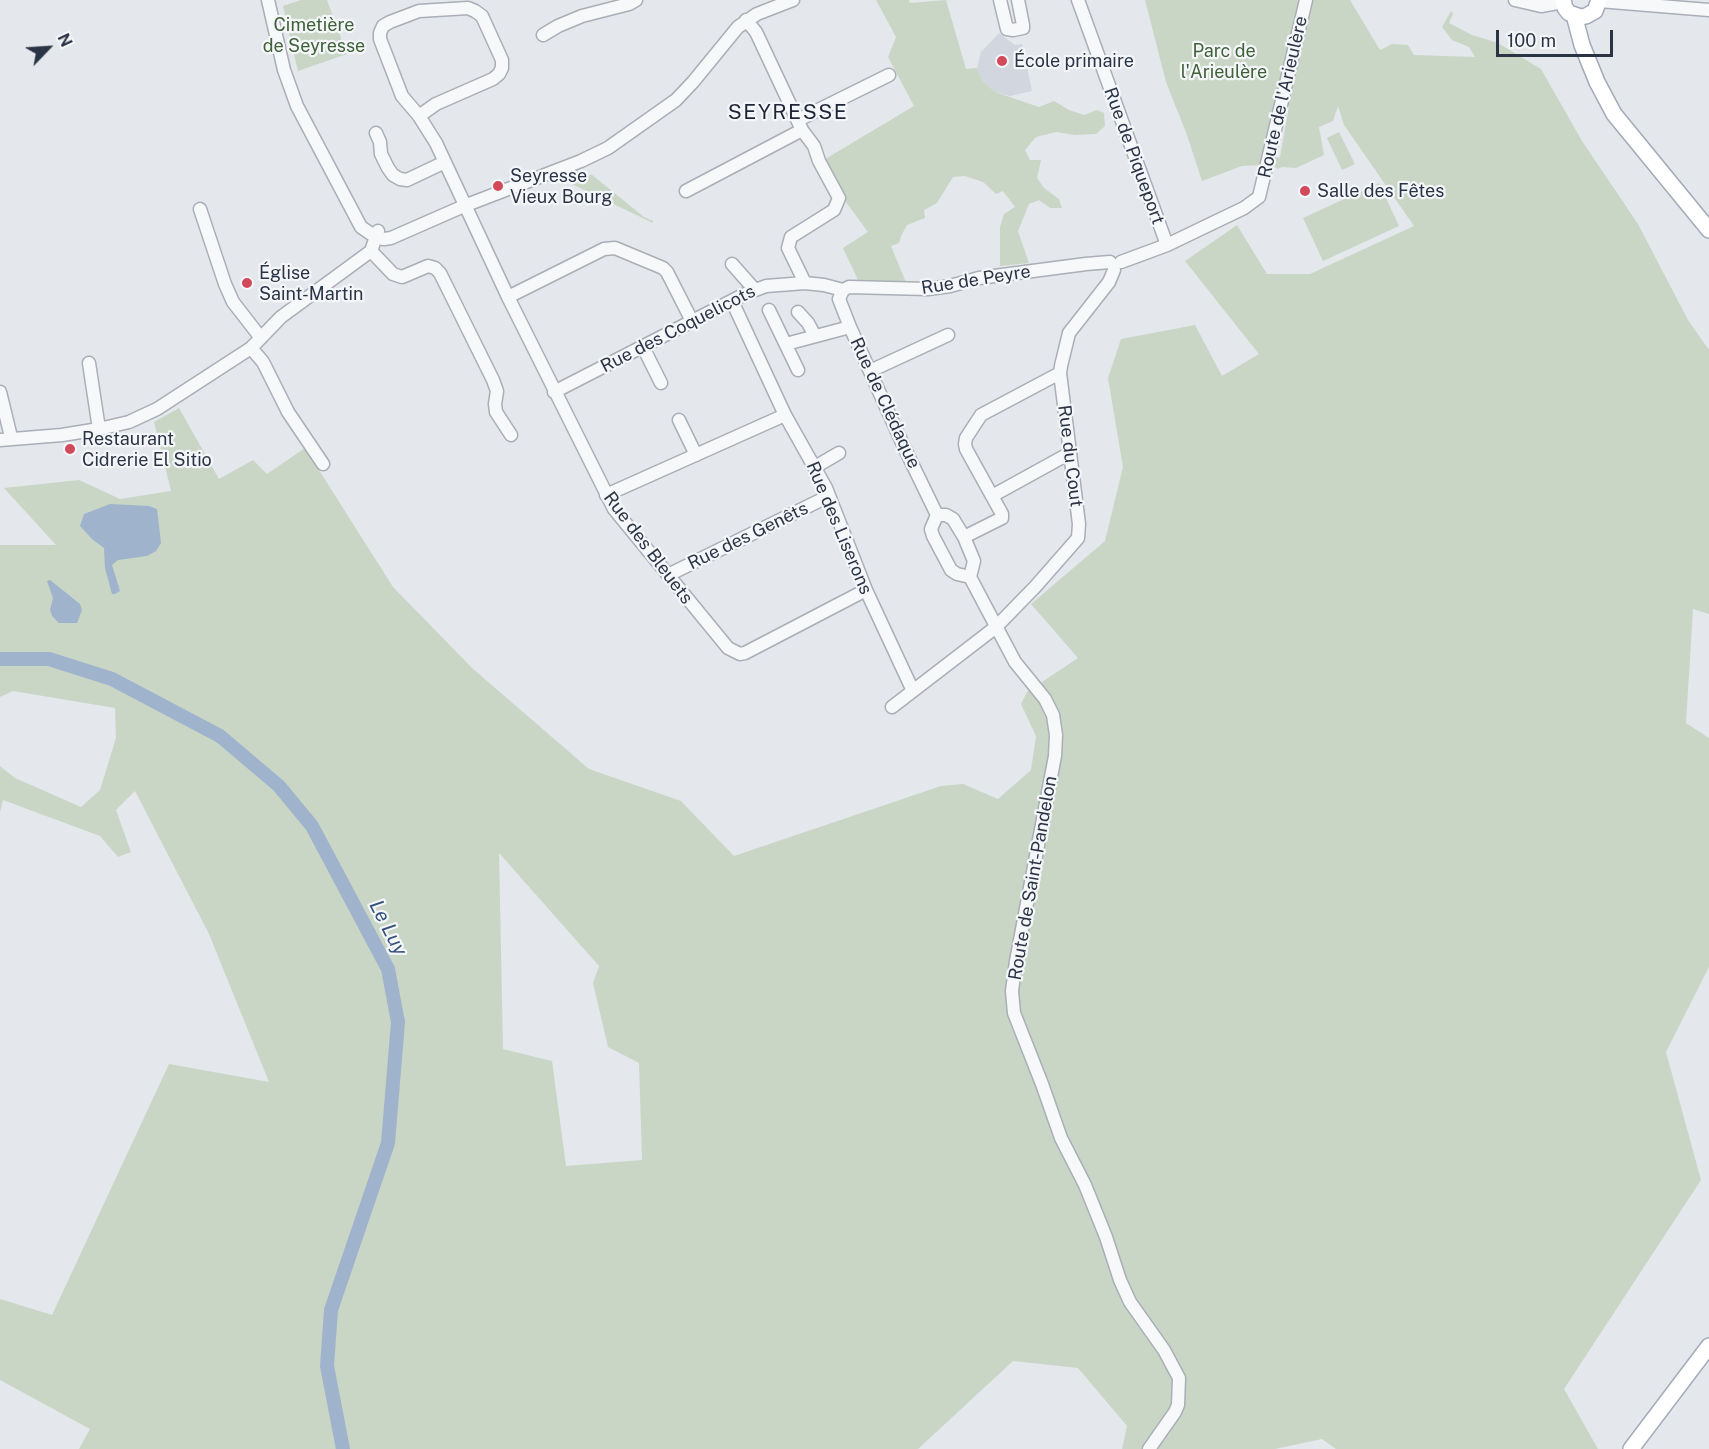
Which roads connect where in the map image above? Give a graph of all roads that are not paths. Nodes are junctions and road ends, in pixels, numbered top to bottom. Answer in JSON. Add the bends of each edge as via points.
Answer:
{"nodes":[{"id":1,"x":268,"y":0,"type":"edge"},
{"id":2,"x":636,"y":0,"type":"edge"},
{"id":3,"x":793,"y":0,"type":"edge"},
{"id":4,"x":1000,"y":0,"type":"edge"},
{"id":5,"x":1018,"y":0,"type":"edge"},
{"id":6,"x":1078,"y":0,"type":"edge"},
{"id":7,"x":1306,"y":0,"type":"edge"},
{"id":8,"x":1515,"y":0,"type":"edge"},
{"id":9,"x":1563,"y":1,"type":"edge"},
{"id":10,"x":1599,"y":1,"type":"edge"},
{"id":11,"x":614,"y":4,"type":"edge"},
{"id":12,"x":1709,"y":10,"type":"edge"},
{"id":13,"x":1580,"y":16,"type":"junction"},
{"id":14,"x":746,"y":20,"type":"junction"},
{"id":15,"x":543,"y":35,"type":"dead end"},
{"id":16,"x":889,"y":75,"type":"dead end"},
{"id":17,"x":418,"y":116,"type":"junction"},
{"id":18,"x":800,"y":125,"type":"junction"},
{"id":19,"x":376,"y":133,"type":"dead end"},
{"id":20,"x":445,"y":162,"type":"junction"},
{"id":21,"x":686,"y":191,"type":"dead end"},
{"id":22,"x":464,"y":206,"type":"junction"},
{"id":23,"x":200,"y":209,"type":"dead end"},
{"id":24,"x":1709,"y":230,"type":"edge"},
{"id":25,"x":378,"y":233,"type":"junction"},
{"id":26,"x":1167,"y":245,"type":"junction"},
{"id":27,"x":371,"y":251,"type":"junction"},
{"id":28,"x":732,"y":264,"type":"dead end"},
{"id":29,"x":1115,"y":265,"type":"junction"},
{"id":30,"x":805,"y":283,"type":"junction"},
{"id":31,"x":755,"y":290,"type":"junction"},
{"id":32,"x":843,"y":290,"type":"junction"},
{"id":33,"x":508,"y":297,"type":"junction"},
{"id":34,"x":732,"y":301,"type":"junction"},
{"id":35,"x":769,"y":310,"type":"dead end"},
{"id":36,"x":798,"y":312,"type":"dead end"},
{"id":37,"x":692,"y":321,"type":"junction"},
{"id":38,"x":850,"y":327,"type":"junction"},
{"id":39,"x":948,"y":335,"type":"dead end"},
{"id":40,"x":815,"y":336,"type":"junction"},
{"id":41,"x":261,"y":338,"type":"junction"},
{"id":42,"x":786,"y":344,"type":"junction"},
{"id":43,"x":643,"y":347,"type":"junction"},
{"id":44,"x":251,"y":348,"type":"junction"},
{"id":45,"x":88,"y":363,"type":"dead end"},
{"id":46,"x":798,"y":370,"type":"dead end"},
{"id":47,"x":870,"y":371,"type":"junction"},
{"id":48,"x":1060,"y":373,"type":"junction"},
{"id":49,"x":661,"y":383,"type":"dead end"},
{"id":50,"x":0,"y":392,"type":"edge"},
{"id":51,"x":554,"y":392,"type":"junction"},
{"id":52,"x":785,"y":415,"type":"junction"},
{"id":53,"x":679,"y":420,"type":"dead end"},
{"id":54,"x":99,"y":429,"type":"junction"},
{"id":55,"x":511,"y":435,"type":"dead end"},
{"id":56,"x":5,"y":439,"type":"edge"},
{"id":57,"x":839,"y":453,"type":"dead end"},
{"id":58,"x":1070,"y":453,"type":"junction"},
{"id":59,"x":696,"y":455,"type":"junction"},
{"id":60,"x":323,"y":464,"type":"dead end"},
{"id":61,"x":814,"y":467,"type":"junction"},
{"id":62,"x":606,"y":495,"type":"junction"},
{"id":63,"x":829,"y":496,"type":"junction"},
{"id":64,"x":992,"y":496,"type":"junction"},
{"id":65,"x":938,"y":515,"type":"junction"},
{"id":66,"x":964,"y":537,"type":"junction"},
{"id":67,"x":668,"y":575,"type":"junction"},
{"id":68,"x":970,"y":577,"type":"junction"},
{"id":69,"x":866,"y":590,"type":"junction"},
{"id":70,"x":996,"y":627,"type":"junction"},
{"id":71,"x":913,"y":691,"type":"junction"},
{"id":72,"x":892,"y":707,"type":"dead end"},
{"id":73,"x":1709,"y":1346,"type":"edge"},
{"id":74,"x":1149,"y":1449,"type":"edge"},
{"id":75,"x":1630,"y":1449,"type":"edge"}],
"edges":[{"from":1,"to":25,"type":"street","via":[[291,93],[361,227]]},
{"from":2,"to":11,"type":"street"},
{"from":3,"to":14,"type":"street"},
{"from":4,"to":5,"type":"street","via":[[1006,29],[1013,30],[1023,28]]},
{"from":6,"to":26,"type":"street","name":"Rue de Piqueport"},
{"from":7,"to":26,"type":"street","name":"Route de l'Arieulère","via":[[1259,197]]},
{"from":8,"to":9,"type":"street","via":[[1541,6]]},
{"from":9,"to":13,"type":"main road","via":[[1565,8]]},
{"from":10,"to":12,"type":"street"},
{"from":10,"to":13,"type":"main road","via":[[1595,11]]},
{"from":11,"to":15,"type":"street"},
{"from":13,"to":24,"type":"main road","via":[[1589,60],[1606,101],[1621,125]]},
{"from":14,"to":18,"type":"street","via":[[756,32]]},
{"from":14,"to":22,"type":"street","via":[[676,100],[621,140],[590,157]]},
{"from":16,"to":18,"type":"street"},
{"from":17,"to":17,"type":"street","via":[[402,96],[380,39],[383,26],[419,11],[475,10],[482,16],[502,60],[499,74]]},
{"from":17,"to":20,"type":"street","name":"Rue des Bleuets"},
{"from":18,"to":21,"type":"street"},
{"from":18,"to":30,"type":"street","via":[[839,198],[834,210],[791,237],[788,248]]},
{"from":19,"to":20,"type":"street","via":[[388,168],[400,179],[407,180]]},
{"from":20,"to":22,"type":"street","name":"Rue des Bleuets"},
{"from":22,"to":25,"type":"street","via":[[391,238]]},
{"from":22,"to":33,"type":"street","name":"Rue des Bleuets"},
{"from":23,"to":41,"type":"street","via":[[233,302]]},
{"from":25,"to":27,"type":"street"},
{"from":26,"to":29,"type":"street","name":"Rue de Peyre"},
{"from":27,"to":41,"type":"street","via":[[281,317]]},
{"from":27,"to":55,"type":"street","via":[[393,274],[402,277],[428,266],[440,273],[493,380],[496,411]]},
{"from":28,"to":31,"type":"street"},
{"from":29,"to":32,"type":"street","name":"Rue de Peyre","via":[[1086,264],[928,289]]},
{"from":29,"to":48,"type":"street","name":"Rue du Cout","via":[[1109,282],[1069,333]]},
{"from":30,"to":31,"type":"street","name":"Rue des Coquelicots","via":[[766,285]]},
{"from":30,"to":32,"type":"street","name":"Rue des Coquelicots"},
{"from":31,"to":34,"type":"street","name":"Rue des Coquelicots"},
{"from":32,"to":38,"type":"street","name":"Rue de Clédaque","via":[[839,299]]},
{"from":33,"to":37,"type":"street","via":[[604,249],[615,248],[668,272]]},
{"from":33,"to":51,"type":"street","name":"Rue des Bleuets"},
{"from":34,"to":37,"type":"street","name":"Rue des Coquelicots"},
{"from":34,"to":52,"type":"street","name":"Rue des Liserons"},
{"from":35,"to":42,"type":"street"},
{"from":36,"to":40,"type":"street"},
{"from":37,"to":43,"type":"street","name":"Rue des Coquelicots"},
{"from":38,"to":40,"type":"street"},
{"from":38,"to":47,"type":"street","name":"Rue de Clédaque"},
{"from":39,"to":47,"type":"street"},
{"from":40,"to":42,"type":"street"},
{"from":41,"to":44,"type":"street"},
{"from":42,"to":46,"type":"street"},
{"from":43,"to":49,"type":"street"},
{"from":43,"to":51,"type":"street","name":"Rue des Coquelicots"},
{"from":44,"to":54,"type":"street","via":[[157,410]]},
{"from":44,"to":60,"type":"street"},
{"from":45,"to":54,"type":"street"},
{"from":47,"to":65,"type":"street","name":"Rue de Clédaque"},
{"from":48,"to":58,"type":"street","name":"Rue du Cout"},
{"from":48,"to":64,"type":"street","via":[[981,416],[966,438],[966,449]]},
{"from":50,"to":56,"type":"street"},
{"from":51,"to":62,"type":"street","name":"Rue des Bleuets"},
{"from":52,"to":59,"type":"street"},
{"from":52,"to":61,"type":"street","name":"Rue des Liserons"},
{"from":53,"to":59,"type":"street"},
{"from":54,"to":56,"type":"street"},
{"from":57,"to":61,"type":"street"},
{"from":58,"to":64,"type":"street"},
{"from":58,"to":70,"type":"street","name":"Rue du Cout","via":[[1078,537]]},
{"from":59,"to":62,"type":"street"},
{"from":61,"to":63,"type":"street","name":"Rue des Liserons"},
{"from":62,"to":67,"type":"street","name":"Rue des Bleuets"},
{"from":63,"to":67,"type":"street","name":"Rue des Genêts"},
{"from":63,"to":69,"type":"street","name":"Rue des Liserons"},
{"from":64,"to":66,"type":"street","via":[[1002,518]]},
{"from":65,"to":66,"type":"street","name":"Rue de Clédaque","via":[[953,519]]},
{"from":65,"to":68,"type":"street","name":"Rue de Clédaque","via":[[932,524],[933,536],[951,570]]},
{"from":66,"to":68,"type":"street","name":"Rue de Clédaque","via":[[974,561]]},
{"from":67,"to":69,"type":"street","name":"Rue des Bleuets","via":[[728,648],[740,654]]},
{"from":68,"to":70,"type":"street","name":"Rue de Clédaque"},
{"from":69,"to":71,"type":"street","name":"Rue des Liserons"},
{"from":70,"to":71,"type":"street","name":"Rue du Cout"},
{"from":70,"to":74,"type":"street","name":"Route de Saint-Pandelon","via":[[1015,662],[1049,704],[1056,728],[1055,756],[1026,900],[1012,998],[1014,1013],[1120,1280],[1179,1377],[1178,1405]]},
{"from":71,"to":72,"type":"street","name":"Rue du Cout"},
{"from":73,"to":75,"type":"main road"}]}
